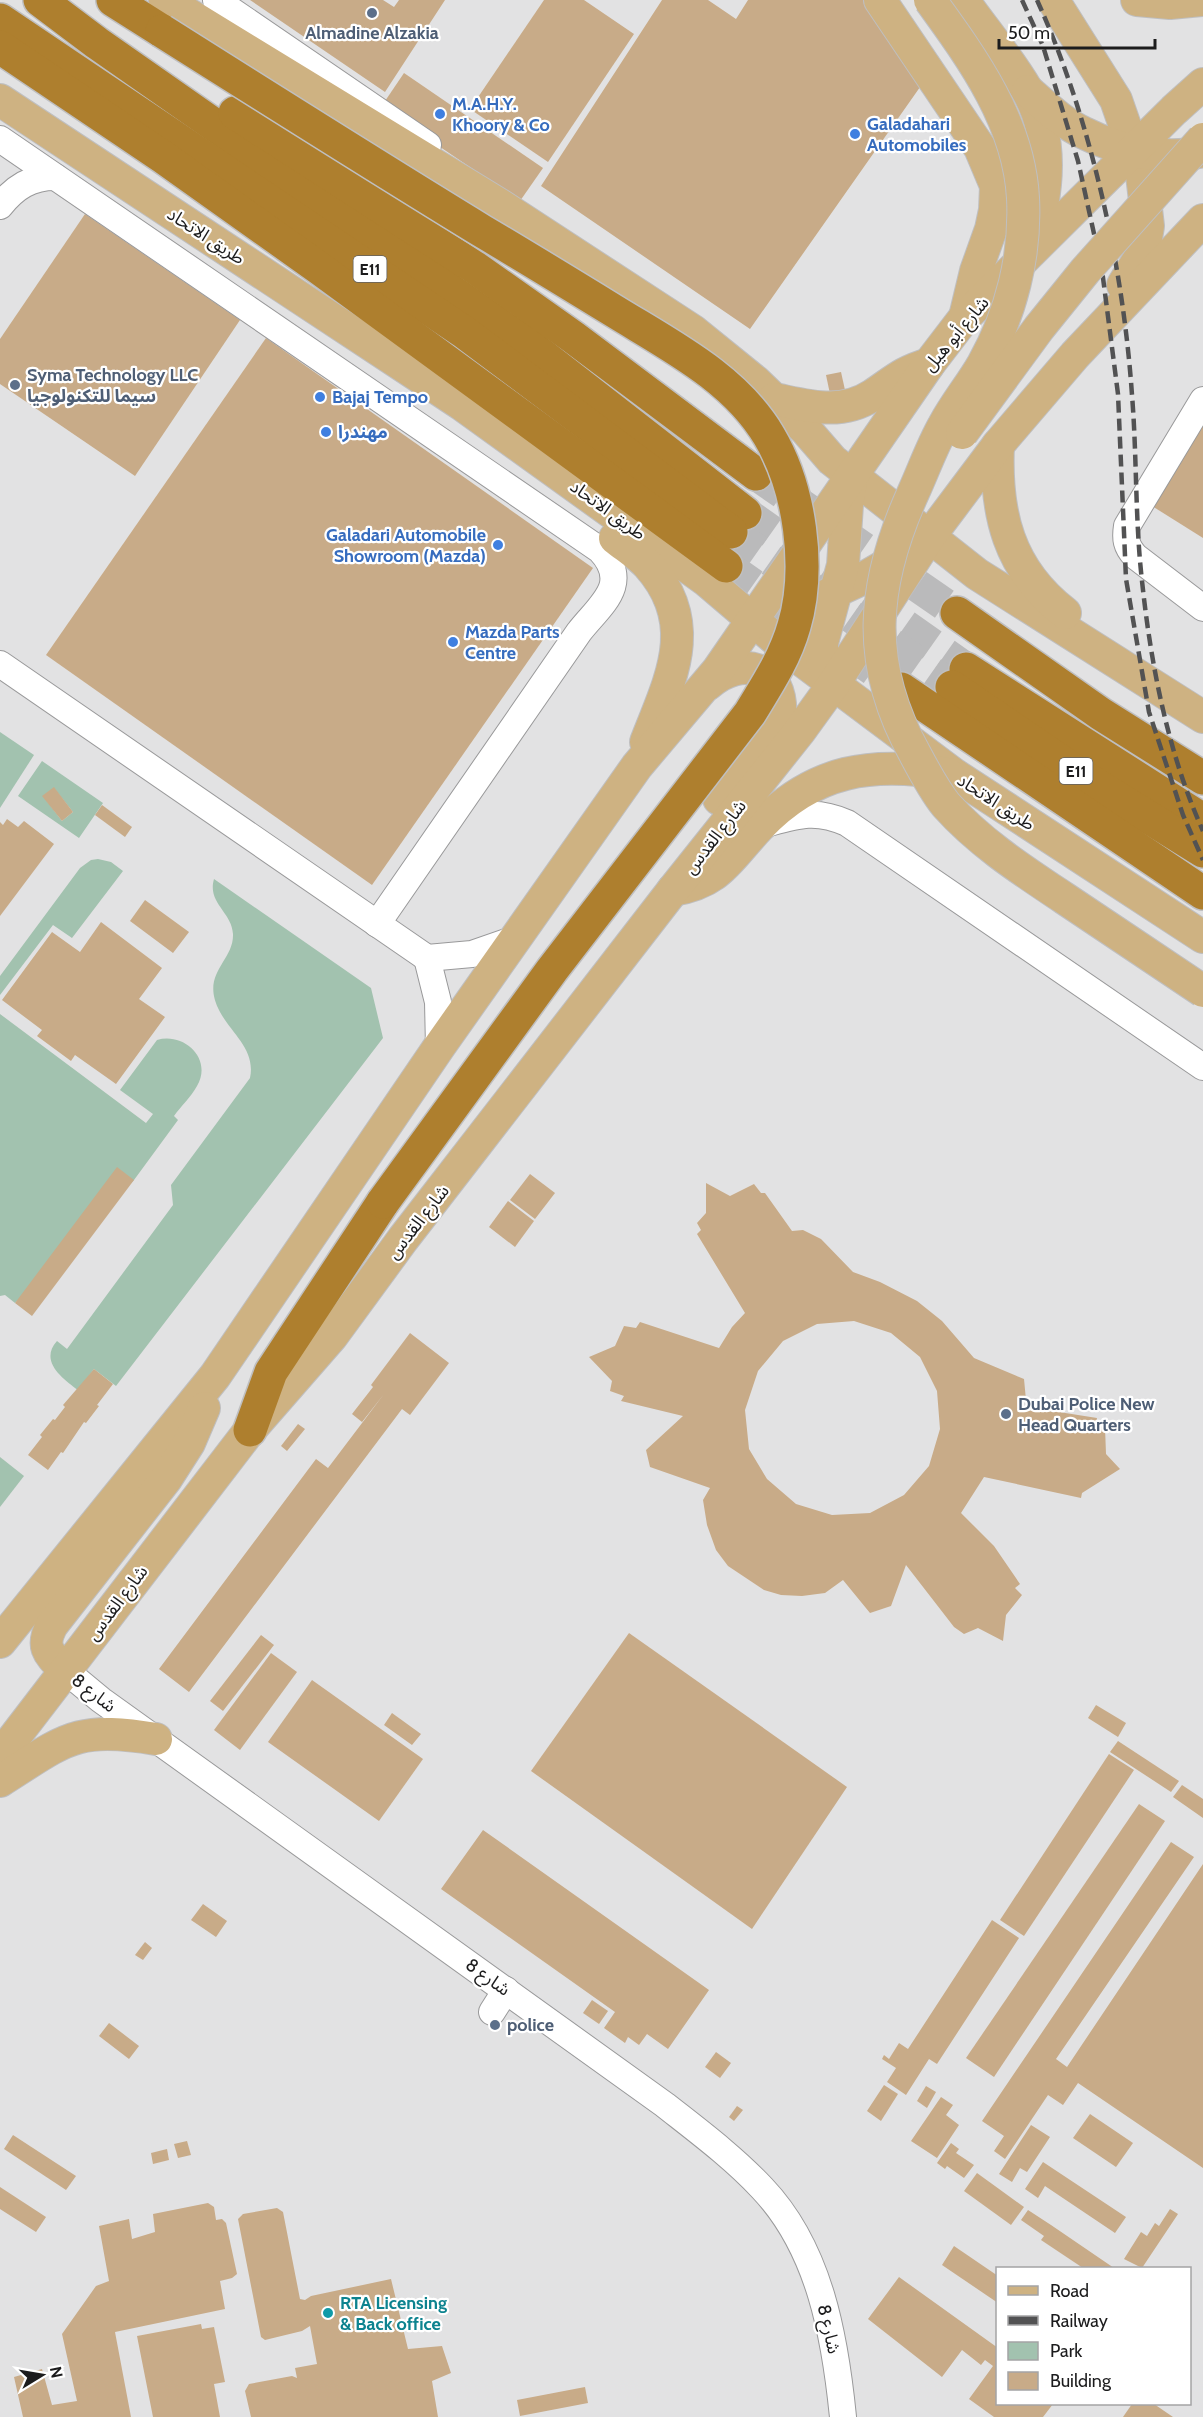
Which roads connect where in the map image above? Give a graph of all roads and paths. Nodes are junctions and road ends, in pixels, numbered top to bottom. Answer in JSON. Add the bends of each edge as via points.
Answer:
{"nodes":[{"id":1,"x":40,"y":0,"type":"edge"},
{"id":2,"x":113,"y":0,"type":"edge"},
{"id":3,"x":216,"y":0,"type":"edge"},
{"id":4,"x":880,"y":0,"type":"edge"},
{"id":5,"x":930,"y":0,"type":"edge"},
{"id":6,"x":963,"y":0,"type":"edge"},
{"id":7,"x":1053,"y":0,"type":"edge"},
{"id":8,"x":1137,"y":0,"type":"edge"},
{"id":9,"x":1203,"y":0,"type":"edge"},
{"id":10,"x":164,"y":16,"type":"edge"},
{"id":11,"x":0,"y":20,"type":"edge"},
{"id":12,"x":97,"y":43,"type":"junction"},
{"id":13,"x":0,"y":47,"type":"edge"},
{"id":14,"x":1203,"y":84,"type":"edge"},
{"id":15,"x":1027,"y":91,"type":"junction"},
{"id":16,"x":0,"y":99,"type":"edge"},
{"id":17,"x":0,"y":139,"type":"edge"},
{"id":18,"x":1203,"y":139,"type":"edge"},
{"id":19,"x":1135,"y":150,"type":"junction"},
{"id":20,"x":1203,"y":151,"type":"edge"},
{"id":21,"x":55,"y":177,"type":"junction"},
{"id":22,"x":500,"y":205,"type":"junction"},
{"id":23,"x":0,"y":206,"type":"edge"},
{"id":24,"x":1203,"y":220,"type":"edge"},
{"id":25,"x":1029,"y":254,"type":"junction"},
{"id":26,"x":965,"y":317,"type":"junction"},
{"id":27,"x":1075,"y":355,"type":"junction"},
{"id":28,"x":929,"y":364,"type":"junction"},
{"id":29,"x":774,"y":399,"type":"junction"},
{"id":30,"x":1203,"y":400,"type":"edge"},
{"id":31,"x":462,"y":404,"type":"junction"},
{"id":32,"x":998,"y":445,"type":"junction"},
{"id":33,"x":756,"y":474,"type":"tunnel mouth"},
{"id":34,"x":853,"y":476,"type":"junction"},
{"id":35,"x":915,"y":489,"type":"junction"},
{"id":36,"x":929,"y":537,"type":"junction"},
{"id":37,"x":726,"y":566,"type":"tunnel mouth"},
{"id":38,"x":838,"y":591,"type":"junction"},
{"id":39,"x":1203,"y":608,"type":"edge"},
{"id":40,"x":957,"y":613,"type":"tunnel mouth"},
{"id":41,"x":751,"y":619,"type":"junction"},
{"id":42,"x":0,"y":664,"type":"edge"},
{"id":43,"x":1152,"y":683,"type":"junction"},
{"id":44,"x":833,"y":685,"type":"junction"},
{"id":45,"x":706,"y":686,"type":"junction"},
{"id":46,"x":901,"y":689,"type":"tunnel mouth"},
{"id":47,"x":1203,"y":717,"type":"edge"},
{"id":48,"x":637,"y":766,"type":"junction"},
{"id":49,"x":955,"y":775,"type":"junction"},
{"id":50,"x":1203,"y":778,"type":"edge"},
{"id":51,"x":1203,"y":820,"type":"edge"},
{"id":52,"x":759,"y":826,"type":"junction"},
{"id":53,"x":1203,"y":851,"type":"edge"},
{"id":54,"x":673,"y":890,"type":"junction"},
{"id":55,"x":1203,"y":893,"type":"edge"},
{"id":56,"x":377,"y":924,"type":"junction"},
{"id":57,"x":1203,"y":937,"type":"edge"},
{"id":58,"x":515,"y":939,"type":"junction"},
{"id":59,"x":427,"y":958,"type":"junction"},
{"id":60,"x":1203,"y":991,"type":"edge"},
{"id":61,"x":439,"y":1047,"type":"junction"},
{"id":62,"x":1203,"y":1067,"type":"edge"},
{"id":63,"x":215,"y":1376,"type":"junction"},
{"id":64,"x":250,"y":1430,"type":"junction"},
{"id":65,"x":0,"y":1642,"type":"edge"},
{"id":66,"x":66,"y":1671,"type":"junction"},
{"id":67,"x":156,"y":1739,"type":"junction"},
{"id":68,"x":0,"y":1756,"type":"edge"},
{"id":69,"x":0,"y":1781,"type":"edge"},
{"id":70,"x":506,"y":1990,"type":"junction"},
{"id":71,"x":492,"y":2012,"type":"dead end"},
{"id":72,"x":843,"y":2417,"type":"edge"}],
"edges":[{"from":1,"to":12,"type":"highway","number":"E11"},
{"from":2,"to":10,"type":"highway"},
{"from":3,"to":22,"type":"street","via":[[437,151]]},
{"from":4,"to":26,"type":"main road","via":[[980,148],[996,186],[991,229]]},
{"from":5,"to":35,"type":"main road","bridge":true,"via":[[964,48],[1001,112],[1019,167],[1023,225],[1020,261],[997,337],[945,423]]},
{"from":6,"to":15,"type":"main road"},
{"from":7,"to":19,"type":"main road","via":[[1116,100]]},
{"from":8,"to":9,"type":"main road"},
{"from":10,"to":22,"type":"main road"},
{"from":10,"to":64,"type":"highway","bridge":true,"via":[[425,196],[707,370],[745,402],[770,436],[790,484],[799,528],[802,577],[794,626],[777,670],[755,704],[552,970],[383,1202],[271,1372]]},
{"from":11,"to":12,"type":"highway","number":"E11","via":[[738,522],[533,348]]},
{"from":12,"to":33,"type":"highway","via":[[140,56],[177,75],[474,267]]},
{"from":13,"to":37,"type":"highway","via":[[375,307]]},
{"from":14,"to":19,"type":"main road","name":"شارع أبو هيل"},
{"from":15,"to":19,"type":"main road","via":[[1083,133]]},
{"from":15,"to":25,"type":"main road","via":[[1043,138],[1047,164],[1044,199]]},
{"from":16,"to":31,"type":"main road","name":"طريق الاتحاد"},
{"from":17,"to":21,"type":"street"},
{"from":18,"to":35,"type":"main road","bridge":true,"via":[[1085,271]]},
{"from":19,"to":20,"type":"main road","via":[[1164,155]]},
{"from":19,"to":25,"type":"main road","name":"شارع أبو هيل"},
{"from":19,"to":27,"type":"main road","via":[[1146,198],[1148,226],[1144,251]]},
{"from":21,"to":23,"type":"street","via":[[22,185]]},
{"from":21,"to":56,"type":"street","via":[[608,558],[614,580],[604,604],[579,632]]},
{"from":22,"to":29,"type":"main road","via":[[693,331]]},
{"from":24,"to":27,"type":"main road"},
{"from":25,"to":26,"type":"main road","name":"شارع أبو هيل"},
{"from":26,"to":28,"type":"main road","name":"شارع أبو هيل"},
{"from":27,"to":32,"type":"main road"},
{"from":28,"to":29,"type":"main road","via":[[898,376],[873,395],[845,407],[818,408]]},
{"from":28,"to":34,"type":"main road","name":"شارع أبو هيل"},
{"from":29,"to":34,"type":"main road","via":[[832,460]]},
{"from":30,"to":39,"type":"street","via":[[1127,526],[1125,537],[1135,556]]},
{"from":31,"to":41,"type":"main road","name":"طريق الاتحاد","via":[[707,581]]},
{"from":31,"to":48,"type":"main road","via":[[477,426],[647,564],[664,587],[677,630],[678,651],[673,674]]},
{"from":32,"to":36,"type":"main road"},
{"from":32,"to":43,"type":"main road","via":[[996,480],[1002,518],[1014,552],[1032,581],[1057,607]]},
{"from":34,"to":36,"type":"main road"},
{"from":34,"to":38,"type":"main road"},
{"from":34,"to":41,"type":"main road","name":"شارع أبو هيل"},
{"from":35,"to":60,"type":"main road","bridge":true,"via":[[883,582],[880,659],[903,734],[923,770],[945,803],[975,834]]},
{"from":36,"to":38,"type":"main road","via":[[885,567]]},
{"from":36,"to":43,"type":"main road","via":[[977,574]]},
{"from":36,"to":44,"type":"main road"},
{"from":38,"to":41,"type":"main road"},
{"from":38,"to":44,"type":"main road","via":[[821,652]]},
{"from":40,"to":50,"type":"highway","via":[[1101,714]]},
{"from":41,"to":44,"type":"main road","name":"طريق الاتحاد"},
{"from":41,"to":45,"type":"main road"},
{"from":42,"to":56,"type":"street"},
{"from":43,"to":47,"type":"main road"},
{"from":44,"to":49,"type":"main road","name":"طريق الاتحاد"},
{"from":44,"to":54,"type":"main road","name":"شارع القدس"},
{"from":45,"to":48,"type":"main road"},
{"from":45,"to":54,"type":"main road","via":[[735,668],[765,673],[777,687],[780,717],[687,845]]},
{"from":46,"to":55,"type":"highway"},
{"from":48,"to":58,"type":"main road"},
{"from":49,"to":52,"type":"main road","via":[[890,769],[846,773],[803,789]]},
{"from":49,"to":57,"type":"main road","name":"طريق الاتحاد"},
{"from":51,"to":53,"type":"highway","number":"E11","via":[[959,678],[1087,778]]},
{"from":52,"to":54,"type":"main road","via":[[718,873]]},
{"from":52,"to":62,"type":"street","via":[[811,814],[848,823]]},
{"from":54,"to":64,"type":"main road","name":"شارع القدس","via":[[332,1336]]},
{"from":56,"to":59,"type":"street"},
{"from":58,"to":59,"type":"street","via":[[472,954]]},
{"from":58,"to":61,"type":"main road"},
{"from":59,"to":61,"type":"street","via":[[438,1002]]},
{"from":61,"to":63,"type":"main road"},
{"from":63,"to":65,"type":"main road"},
{"from":63,"to":66,"type":"main road","via":[[189,1443],[166,1479],[49,1630],[46,1647]]},
{"from":64,"to":66,"type":"main road","name":"شارع القدس"},
{"from":66,"to":67,"type":"street","name":"شارع 8"},
{"from":66,"to":68,"type":"main road","name":"شارع القدس"},
{"from":67,"to":69,"type":"main road","via":[[121,1733],[86,1734],[56,1745]]},
{"from":67,"to":70,"type":"street","name":"شارع 8"},
{"from":70,"to":71,"type":"street"},
{"from":70,"to":72,"type":"street","name":"شارع 8","via":[[691,2125],[764,2190],[798,2240],[822,2298],[837,2364]]}]}
